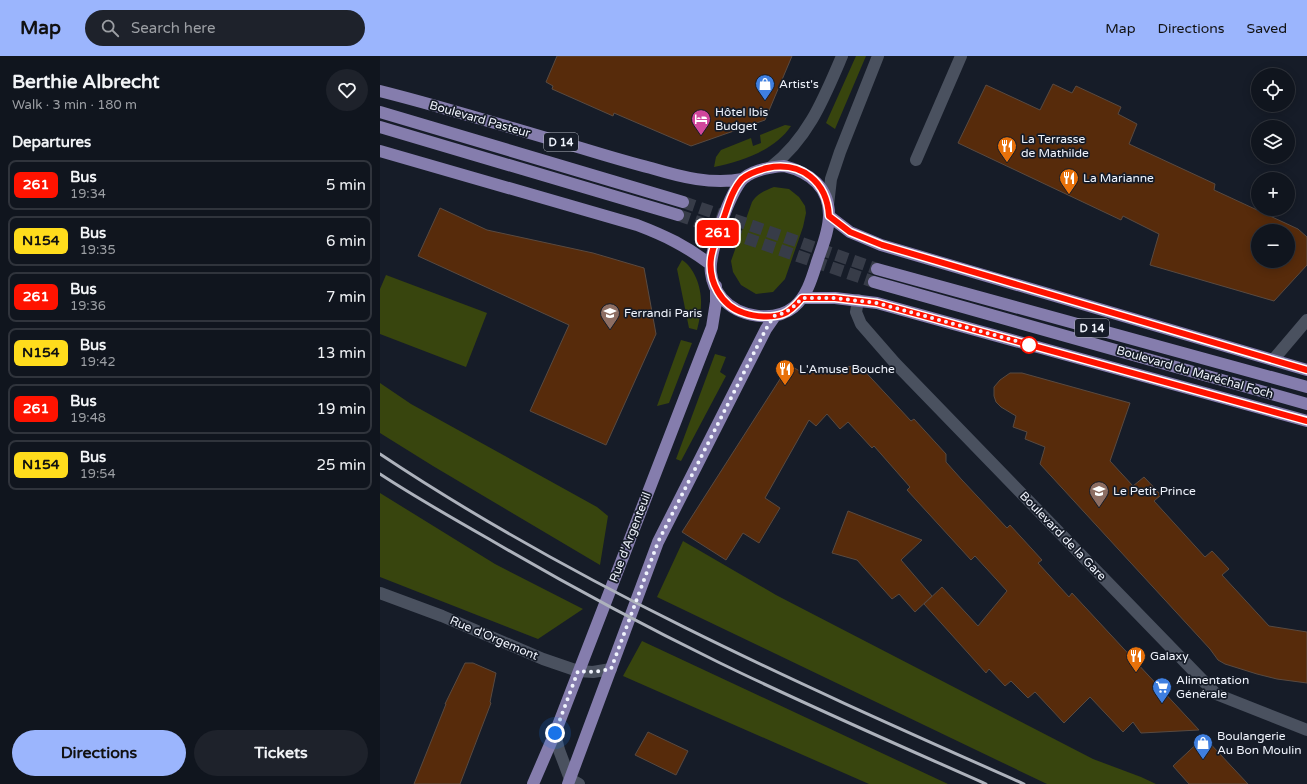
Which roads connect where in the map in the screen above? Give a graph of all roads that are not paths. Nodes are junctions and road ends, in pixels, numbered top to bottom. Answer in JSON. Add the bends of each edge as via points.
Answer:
{"nodes":[{"id":1,"x":842,"y":56,"type":"edge"},
{"id":2,"x":878,"y":56,"type":"edge"},
{"id":3,"x":962,"y":56,"type":"edge"},
{"id":4,"x":380,"y":91,"type":"edge"},
{"id":5,"x":380,"y":112,"type":"edge"},
{"id":6,"x":380,"y":127,"type":"edge"},
{"id":7,"x":380,"y":150,"type":"edge"},
{"id":8,"x":916,"y":160,"type":"dead end"},
{"id":9,"x":771,"y":168,"type":"junction"},
{"id":10,"x":743,"y":179,"type":"junction"},
{"id":11,"x":683,"y":202,"type":"tunnel mouth"},
{"id":12,"x":829,"y":211,"type":"junction"},
{"id":13,"x":678,"y":215,"type":"tunnel mouth"},
{"id":14,"x":710,"y":264,"type":"junction"},
{"id":15,"x":877,"y":268,"type":"tunnel mouth"},
{"id":16,"x":874,"y":282,"type":"tunnel mouth"},
{"id":17,"x":716,"y":286,"type":"junction"},
{"id":18,"x":802,"y":298,"type":"junction"},
{"id":19,"x":858,"y":300,"type":"junction"},
{"id":20,"x":774,"y":316,"type":"junction"},
{"id":21,"x":1307,"y":320,"type":"edge"},
{"id":22,"x":1273,"y":360,"type":"junction"},
{"id":23,"x":1307,"y":370,"type":"edge"},
{"id":24,"x":1307,"y":387,"type":"edge"},
{"id":25,"x":1307,"y":404,"type":"edge"},
{"id":26,"x":1307,"y":421,"type":"edge"},
{"id":27,"x":380,"y":593,"type":"edge"},
{"id":28,"x":611,"y":669,"type":"junction"},
{"id":29,"x":578,"y":671,"type":"junction"},
{"id":30,"x":1307,"y":730,"type":"edge"},
{"id":31,"x":555,"y":733,"type":"junction"},
{"id":32,"x":572,"y":782,"type":"edge"},
{"id":33,"x":533,"y":784,"type":"edge"}],
"edges":[{"from":1,"to":9,"type":"street","via":[[821,105],[809,125],[784,158]]},
{"from":2,"to":12,"type":"street","via":[[831,180]]},
{"from":3,"to":8,"type":"street"},
{"from":4,"to":10,"type":"main road","name":"Boulevard Pasteur","number":"D 14","via":[[680,176],[712,181]]},
{"from":5,"to":11,"type":"main road","name":"Boulevard Pasteur","number":"D 14"},
{"from":6,"to":13,"type":"main road"},
{"from":7,"to":14,"type":"main road","via":[[637,225],[679,243]]},
{"from":9,"to":10,"type":"main road","via":[[749,174]]},
{"from":9,"to":12,"type":"main road","via":[[784,166],[807,174],[818,183]]},
{"from":10,"to":14,"type":"main road","via":[[729,202]]},
{"from":12,"to":18,"type":"main road","via":[[825,240]]},
{"from":12,"to":22,"type":"main road","number":"D 14","via":[[850,232],[882,245]]},
{"from":14,"to":17,"type":"main road"},
{"from":15,"to":24,"type":"main road","name":"Boulevard du Maréchal Foch","number":"D 14"},
{"from":16,"to":25,"type":"main road","name":"Boulevard du Maréchal Foch","number":"D 14"},
{"from":17,"to":20,"type":"main road","via":[[726,302],[744,313]]},
{"from":17,"to":29,"type":"main road","name":"Rue d'Argenteuil","via":[[712,327]]},
{"from":18,"to":19,"type":"main road","name":"Boulevard du Maréchal Foch"},
{"from":18,"to":20,"type":"main road","via":[[784,314]]},
{"from":19,"to":26,"type":"main road","name":"Boulevard du Maréchal Foch","via":[[910,311]]},
{"from":19,"to":30,"type":"street","name":"Boulevard de la Gare","via":[[856,312],[861,324],[895,363],[1216,694]]},
{"from":20,"to":28,"type":"main road","via":[[658,542]]},
{"from":21,"to":22,"type":"street"},
{"from":22,"to":23,"type":"main road","number":"D 14"},
{"from":27,"to":29,"type":"street","name":"Rue d'Orgemont"},
{"from":28,"to":29,"type":"street","name":"Rue d'Orgemont"},
{"from":28,"to":32,"type":"main road"},
{"from":29,"to":31,"type":"main road","name":"Rue d'Argenteuil"},
{"from":31,"to":32,"type":"street"},
{"from":31,"to":33,"type":"main road","name":"Rue d'Argenteuil"}]}
